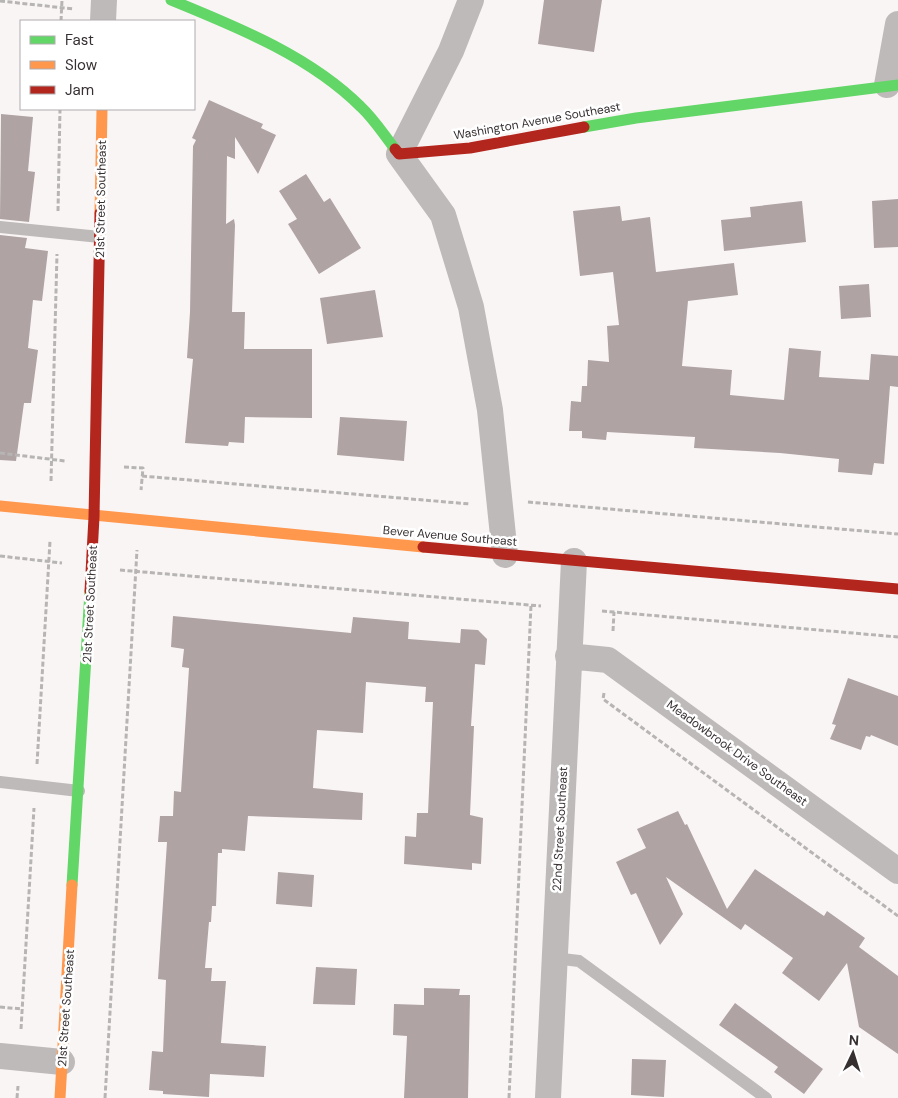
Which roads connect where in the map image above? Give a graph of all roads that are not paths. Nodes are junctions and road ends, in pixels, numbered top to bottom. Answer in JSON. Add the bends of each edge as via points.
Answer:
{"nodes":[{"id":1,"x":171,"y":0,"type":"edge"},
{"id":2,"x":471,"y":0,"type":"edge"},
{"id":3,"x":898,"y":24,"type":"edge"},
{"id":4,"x":892,"y":85,"type":"edge"},
{"id":5,"x":102,"y":110,"type":"edge"},
{"id":6,"x":399,"y":154,"type":"junction"},
{"id":7,"x":0,"y":226,"type":"edge"},
{"id":8,"x":100,"y":237,"type":"junction"},
{"id":9,"x":0,"y":506,"type":"edge"},
{"id":10,"x":94,"y":516,"type":"junction"},
{"id":11,"x":505,"y":555,"type":"junction"},
{"id":12,"x":574,"y":561,"type":"junction"},
{"id":13,"x":898,"y":589,"type":"edge"},
{"id":14,"x":568,"y":656,"type":"junction"},
{"id":15,"x":0,"y":782,"type":"edge"},
{"id":16,"x":80,"y":791,"type":"junction"},
{"id":17,"x":898,"y":871,"type":"edge"},
{"id":18,"x":554,"y":958,"type":"junction"},
{"id":19,"x":0,"y":1056,"type":"edge"},
{"id":20,"x":62,"y":1062,"type":"junction"},
{"id":21,"x":60,"y":1098,"type":"edge"},
{"id":22,"x":548,"y":1098,"type":"edge"},
{"id":23,"x":766,"y":1098,"type":"edge"}],
"edges":[{"from":1,"to":6,"type":"street","via":[[230,24],[302,63],[356,101]]},
{"from":2,"to":6,"type":"street","via":[[451,51]]},
{"from":3,"to":4,"type":"street"},
{"from":4,"to":6,"type":"street","name":"Washington Avenue Southeast","via":[[636,118],[470,148]]},
{"from":5,"to":8,"type":"street","name":"21st Street Southeast"},
{"from":6,"to":11,"type":"street","via":[[443,215],[471,306],[490,410]]},
{"from":7,"to":8,"type":"lane"},
{"from":8,"to":10,"type":"street","name":"21st Street Southeast"},
{"from":9,"to":10,"type":"street","name":"Bever Avenue Southeast"},
{"from":10,"to":11,"type":"street","name":"Bever Avenue Southeast"},
{"from":10,"to":16,"type":"street","name":"21st Street Southeast"},
{"from":11,"to":12,"type":"street","name":"Bever Avenue Southeast"},
{"from":12,"to":13,"type":"street","name":"Bever Avenue Southeast"},
{"from":12,"to":14,"type":"street","name":"22nd Street Southeast"},
{"from":14,"to":17,"type":"street","name":"Meadowbrook Drive Southeast","via":[[608,660]]},
{"from":14,"to":18,"type":"street","name":"22nd Street Southeast"},
{"from":15,"to":16,"type":"lane"},
{"from":16,"to":20,"type":"street","name":"21st Street Southeast"},
{"from":18,"to":22,"type":"street","name":"22nd Street Southeast"},
{"from":18,"to":23,"type":"lane","via":[[579,961]]},
{"from":19,"to":20,"type":"street"},
{"from":20,"to":21,"type":"street","name":"21st Street Southeast"}]}
